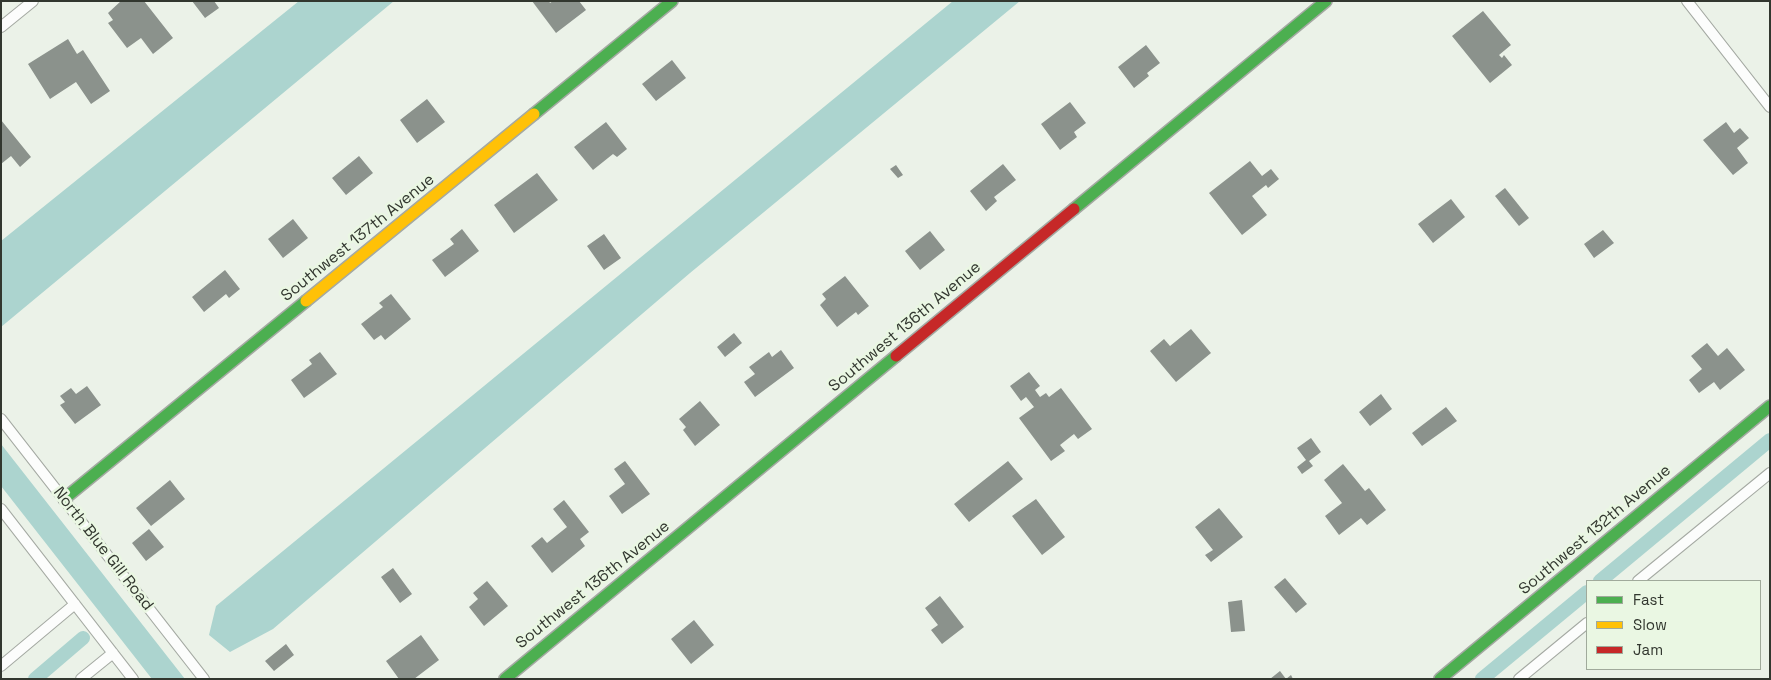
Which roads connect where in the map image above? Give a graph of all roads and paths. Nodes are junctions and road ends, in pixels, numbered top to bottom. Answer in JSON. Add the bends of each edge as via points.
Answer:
{"nodes":[{"id":1,"x":33,"y":1,"type":"edge"},
{"id":2,"x":672,"y":1,"type":"edge"},
{"id":3,"x":1326,"y":1,"type":"edge"},
{"id":4,"x":1687,"y":1,"type":"edge"},
{"id":5,"x":1,"y":28,"type":"edge"},
{"id":6,"x":1770,"y":107,"type":"edge"},
{"id":7,"x":1770,"y":406,"type":"edge"},
{"id":8,"x":1,"y":419,"type":"edge"},
{"id":9,"x":1770,"y":473,"type":"edge"},
{"id":10,"x":64,"y":499,"type":"junction"},
{"id":11,"x":1,"y":509,"type":"edge"},
{"id":12,"x":1639,"y":580,"type":"edge"},
{"id":13,"x":75,"y":604,"type":"junction"},
{"id":14,"x":1586,"y":624,"type":"edge"},
{"id":15,"x":113,"y":653,"type":"junction"},
{"id":16,"x":1,"y":666,"type":"edge"},
{"id":17,"x":81,"y":679,"type":"edge"},
{"id":18,"x":133,"y":679,"type":"edge"},
{"id":19,"x":204,"y":679,"type":"edge"},
{"id":20,"x":504,"y":679,"type":"edge"},
{"id":21,"x":1440,"y":679,"type":"edge"},
{"id":22,"x":1519,"y":679,"type":"edge"}],
"edges":[{"from":1,"to":5,"type":"street"},
{"from":2,"to":10,"type":"street","name":"Southwest 137th Avenue"},
{"from":3,"to":20,"type":"street","name":"Southwest 136th Avenue"},
{"from":4,"to":6,"type":"street"},
{"from":7,"to":21,"type":"street","name":"Southwest 132th Avenue"},
{"from":8,"to":10,"type":"street","name":"North Blue Gill Road"},
{"from":9,"to":12,"type":"street"},
{"from":10,"to":19,"type":"street","name":"North Blue Gill Road"},
{"from":11,"to":13,"type":"street"},
{"from":13,"to":15,"type":"street"},
{"from":13,"to":16,"type":"street"},
{"from":14,"to":22,"type":"street"},
{"from":15,"to":17,"type":"street"},
{"from":15,"to":18,"type":"street"}]}
